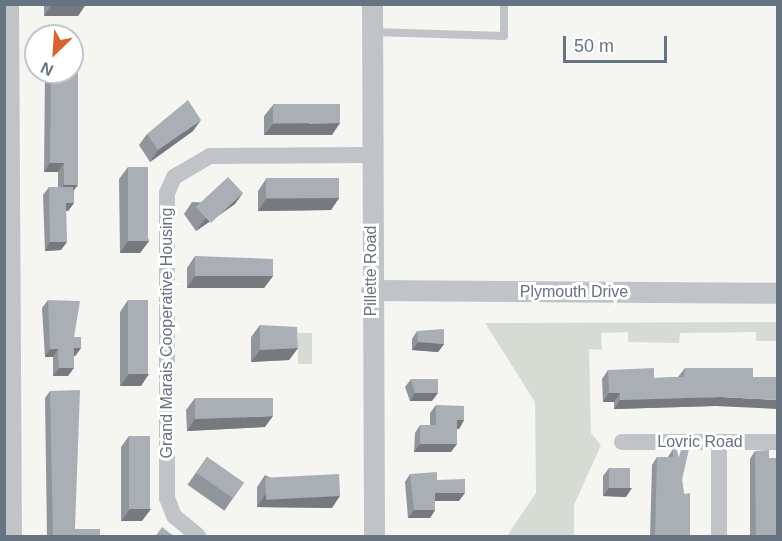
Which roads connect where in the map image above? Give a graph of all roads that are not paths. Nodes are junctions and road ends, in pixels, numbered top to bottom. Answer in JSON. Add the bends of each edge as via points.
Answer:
{"nodes":[{"id":1,"x":11,"y":4,"type":"edge"},
{"id":2,"x":372,"y":4,"type":"edge"},
{"id":3,"x":504,"y":4,"type":"edge"},
{"id":4,"x":371,"y":32,"type":"junction"},
{"id":5,"x":370,"y":155,"type":"junction"},
{"id":6,"x":9,"y":288,"type":"edge"},
{"id":7,"x":371,"y":290,"type":"junction"},
{"id":8,"x":777,"y":293,"type":"edge"},
{"id":9,"x":622,"y":442,"type":"dead end"},
{"id":10,"x":719,"y":442,"type":"junction"},
{"id":11,"x":777,"y":442,"type":"edge"},
{"id":12,"x":14,"y":537,"type":"edge"},
{"id":13,"x":198,"y":537,"type":"edge"},
{"id":14,"x":374,"y":537,"type":"edge"},
{"id":15,"x":719,"y":537,"type":"edge"}],
"edges":[{"from":1,"to":6,"type":"street"},
{"from":2,"to":4,"type":"street","name":"Pillette Road"},
{"from":3,"to":4,"type":"lane","via":[[504,36]]},
{"from":4,"to":5,"type":"street","name":"Pillette Road"},
{"from":5,"to":7,"type":"street","name":"Pillette Road"},
{"from":5,"to":13,"type":"street","name":"Grand Marais Cooperative Housing","via":[[210,156],[174,177],[167,193],[167,498],[174,516]]},
{"from":6,"to":12,"type":"street"},
{"from":7,"to":8,"type":"street","name":"Plymouth Drive"},
{"from":7,"to":14,"type":"street","name":"Pillette Road"},
{"from":9,"to":10,"type":"street","name":"Lovric Road"},
{"from":10,"to":11,"type":"street","name":"Lovric Road"},
{"from":10,"to":15,"type":"street"}]}
